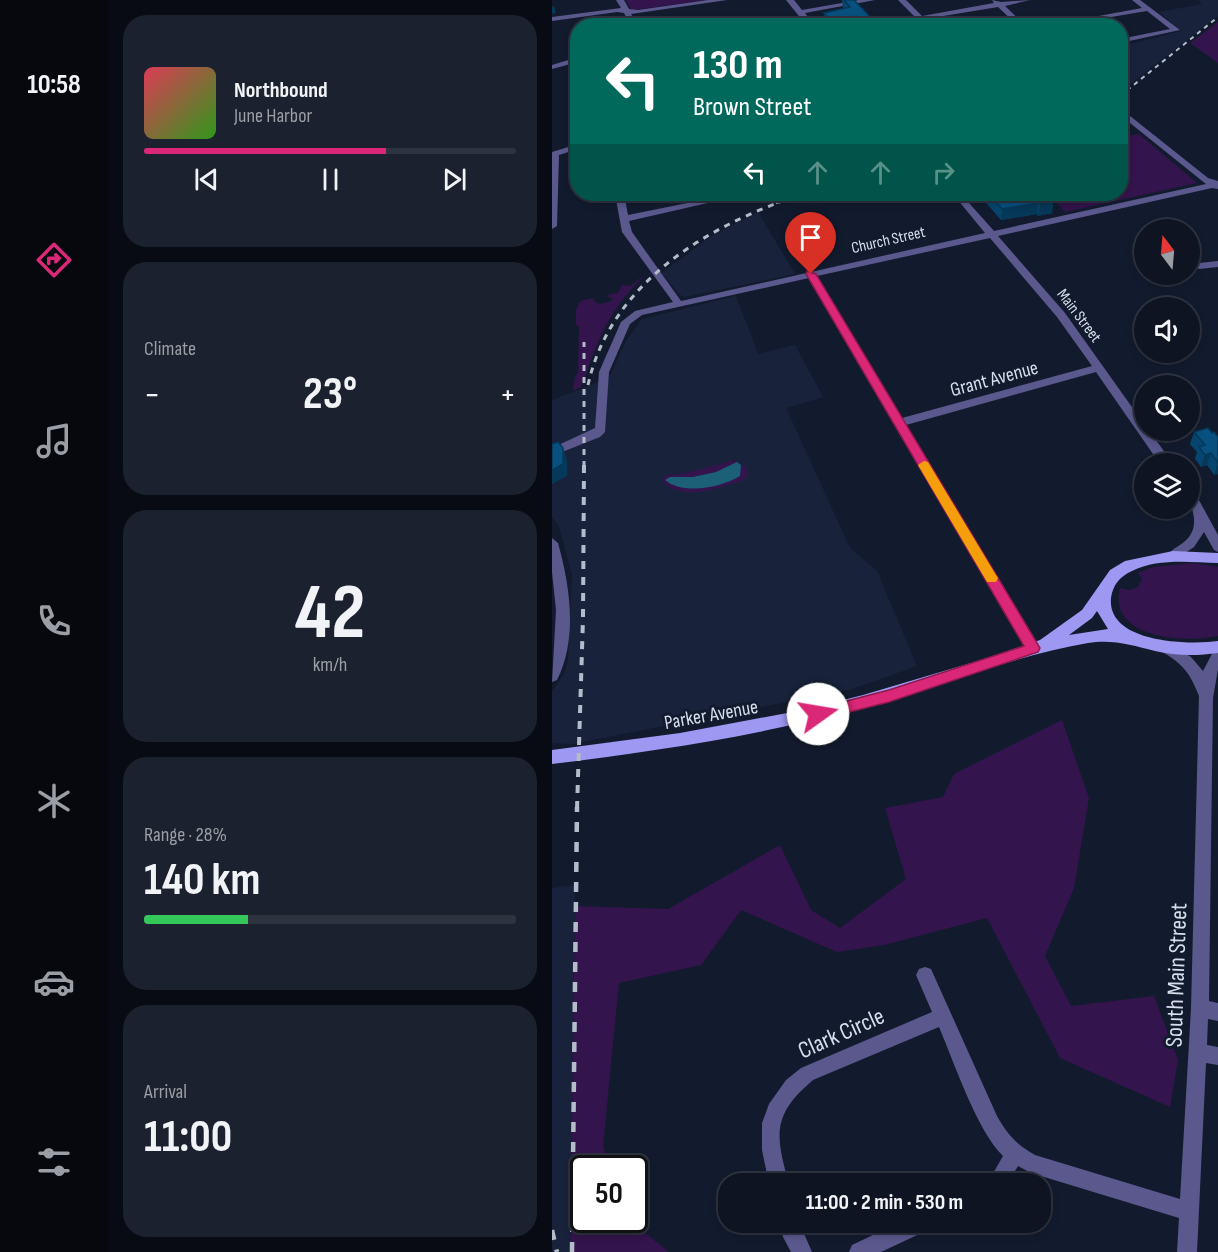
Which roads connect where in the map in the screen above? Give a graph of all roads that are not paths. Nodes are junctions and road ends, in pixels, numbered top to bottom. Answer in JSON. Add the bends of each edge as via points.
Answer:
{"nodes":[{"id":1,"x":620,"y":0,"type":"edge"},
{"id":2,"x":723,"y":0,"type":"edge"},
{"id":3,"x":790,"y":0,"type":"edge"},
{"id":4,"x":870,"y":0,"type":"edge"},
{"id":5,"x":902,"y":0,"type":"edge"},
{"id":6,"x":1026,"y":0,"type":"edge"},
{"id":7,"x":1136,"y":0,"type":"edge"},
{"id":8,"x":996,"y":2,"type":"edge"},
{"id":9,"x":1148,"y":9,"type":"junction"},
{"id":10,"x":626,"y":11,"type":"junction"},
{"id":11,"x":800,"y":12,"type":"junction"},
{"id":12,"x":630,"y":18,"type":"edge"},
{"id":13,"x":805,"y":18,"type":"edge"},
{"id":14,"x":920,"y":18,"type":"joint"},
{"id":15,"x":1014,"y":18,"type":"edge"},
{"id":16,"x":1093,"y":18,"type":"edge"},
{"id":17,"x":552,"y":19,"type":"edge"},
{"id":18,"x":1128,"y":39,"type":"edge"},
{"id":19,"x":570,"y":61,"type":"edge"},
{"id":20,"x":552,"y":67,"type":"edge"},
{"id":21,"x":1128,"y":117,"type":"edge"},
{"id":22,"x":570,"y":149,"type":"edge"},
{"id":23,"x":552,"y":155,"type":"edge"},
{"id":24,"x":1217,"y":186,"type":"edge"},
{"id":25,"x":620,"y":201,"type":"edge"},
{"id":26,"x":709,"y":201,"type":"edge"},
{"id":27,"x":963,"y":201,"type":"edge"},
{"id":28,"x":624,"y":219,"type":"junction"},
{"id":29,"x":552,"y":226,"type":"edge"},
{"id":30,"x":992,"y":233,"type":"junction"},
{"id":31,"x":1218,"y":264,"type":"edge"},
{"id":32,"x":1200,"y":266,"type":"edge"},
{"id":33,"x":811,"y":274,"type":"junction"},
{"id":34,"x":678,"y":303,"type":"junction"},
{"id":35,"x":1099,"y":368,"type":"junction"},
{"id":36,"x":899,"y":423,"type":"junction"},
{"id":37,"x":552,"y":452,"type":"edge"},
{"id":38,"x":1159,"y":453,"type":"edge"},
{"id":39,"x":1201,"y":513,"type":"joint"},
{"id":40,"x":552,"y":543,"type":"edge"},
{"id":41,"x":1218,"y":547,"type":"edge"},
{"id":42,"x":1173,"y":556,"type":"junction"},
{"id":43,"x":1218,"y":558,"type":"edge"},
{"id":44,"x":1105,"y":590,"type":"junction"},
{"id":45,"x":1137,"y":640,"type":"junction"},
{"id":46,"x":1039,"y":646,"type":"junction"},
{"id":47,"x":1166,"y":647,"type":"junction"},
{"id":48,"x":1218,"y":647,"type":"edge"},
{"id":49,"x":1218,"y":656,"type":"edge"},
{"id":50,"x":552,"y":676,"type":"edge"},
{"id":51,"x":1206,"y":698,"type":"junction"},
{"id":52,"x":552,"y":757,"type":"edge"},
{"id":53,"x":926,"y":975,"type":"dead end"},
{"id":54,"x":1200,"y":1008,"type":"junction"},
{"id":55,"x":1218,"y":1012,"type":"edge"},
{"id":56,"x":944,"y":1016,"type":"junction"},
{"id":57,"x":1198,"y":1052,"type":"junction"},
{"id":58,"x":1218,"y":1056,"type":"edge"},
{"id":59,"x":1015,"y":1154,"type":"junction"},
{"id":60,"x":776,"y":1173,"type":"edge"},
{"id":61,"x":1003,"y":1173,"type":"edge"},
{"id":62,"x":1190,"y":1212,"type":"junction"},
{"id":63,"x":792,"y":1233,"type":"edge"},
{"id":64,"x":899,"y":1233,"type":"edge"},
{"id":65,"x":802,"y":1252,"type":"edge"},
{"id":66,"x":859,"y":1252,"type":"edge"},
{"id":67,"x":1187,"y":1252,"type":"edge"}],
"edges":[{"from":1,"to":10,"type":"street"},
{"from":2,"to":10,"type":"street"},
{"from":3,"to":11,"type":"street"},
{"from":4,"to":11,"type":"street"},
{"from":5,"to":14,"type":"street"},
{"from":6,"to":8,"type":"street"},
{"from":7,"to":9,"type":"street"},
{"from":8,"to":14,"type":"street"},
{"from":8,"to":15,"type":"street"},
{"from":9,"to":16,"type":"street"},
{"from":9,"to":18,"type":"street","via":[[1176,30]]},
{"from":10,"to":12,"type":"street"},
{"from":10,"to":17,"type":"street"},
{"from":11,"to":13,"type":"street"},
{"from":19,"to":20,"type":"street"},
{"from":21,"to":24,"type":"street"},
{"from":22,"to":23,"type":"street"},
{"from":23,"to":29,"type":"street","via":[[556,157]]},
{"from":24,"to":30,"type":"street","name":"Church Street"},
{"from":25,"to":28,"type":"street"},
{"from":26,"to":28,"type":"street"},
{"from":27,"to":30,"type":"street","name":"Main Street"},
{"from":28,"to":34,"type":"street","via":[[627,232]]},
{"from":30,"to":33,"type":"street","name":"Church Street"},
{"from":30,"to":35,"type":"street","name":"Main Street","via":[[1061,315]]},
{"from":31,"to":32,"type":"street"},
{"from":33,"to":34,"type":"street","name":"Church Street"},
{"from":33,"to":36,"type":"street"},
{"from":34,"to":37,"type":"street","name":"Church Street","via":[[639,313],[626,321],[604,372],[601,429]]},
{"from":35,"to":36,"type":"street","name":"Grant Avenue"},
{"from":35,"to":38,"type":"street","name":"Main Street"},
{"from":36,"to":46,"type":"street"},
{"from":39,"to":41,"type":"street"},
{"from":39,"to":42,"type":"street","via":[[1197,538]]},
{"from":40,"to":50,"type":"street","via":[[562,593],[560,655]]},
{"from":42,"to":43,"type":"main road","name":"Parker Avenue"},
{"from":42,"to":44,"type":"main road","name":"Parker Avenue","via":[[1130,565],[1115,574]]},
{"from":44,"to":45,"type":"main road","via":[[1103,607],[1110,620]]},
{"from":44,"to":46,"type":"main road","name":"Parker Avenue","via":[[1088,614]]},
{"from":45,"to":46,"type":"main road","name":"Parker Avenue","via":[[1096,634]]},
{"from":45,"to":47,"type":"main road","name":"Parker Avenue"},
{"from":46,"to":52,"type":"main road","name":"Parker Avenue","via":[[889,696],[823,713],[672,743]]},
{"from":47,"to":48,"type":"main road","name":"Parker Avenue"},
{"from":47,"to":51,"type":"street","name":"South Main Street","via":[[1193,667]]},
{"from":49,"to":51,"type":"street","name":"South Main Street","via":[[1209,672]]},
{"from":51,"to":54,"type":"street","name":"South Main Street"},
{"from":53,"to":56,"type":"street"},
{"from":54,"to":55,"type":"street"},
{"from":54,"to":57,"type":"street","name":"South Main Street"},
{"from":56,"to":59,"type":"street","via":[[994,1132]]},
{"from":56,"to":60,"type":"street","name":"Clark Circle","via":[[807,1074],[793,1084],[776,1105],[770,1125]]},
{"from":57,"to":58,"type":"street"},
{"from":57,"to":62,"type":"street","name":"South Main Street"},
{"from":59,"to":61,"type":"street"},
{"from":59,"to":62,"type":"street","via":[[1046,1169]]},
{"from":62,"to":67,"type":"street","name":"South Main Street"},
{"from":63,"to":65,"type":"street"},
{"from":64,"to":66,"type":"street"}]}
